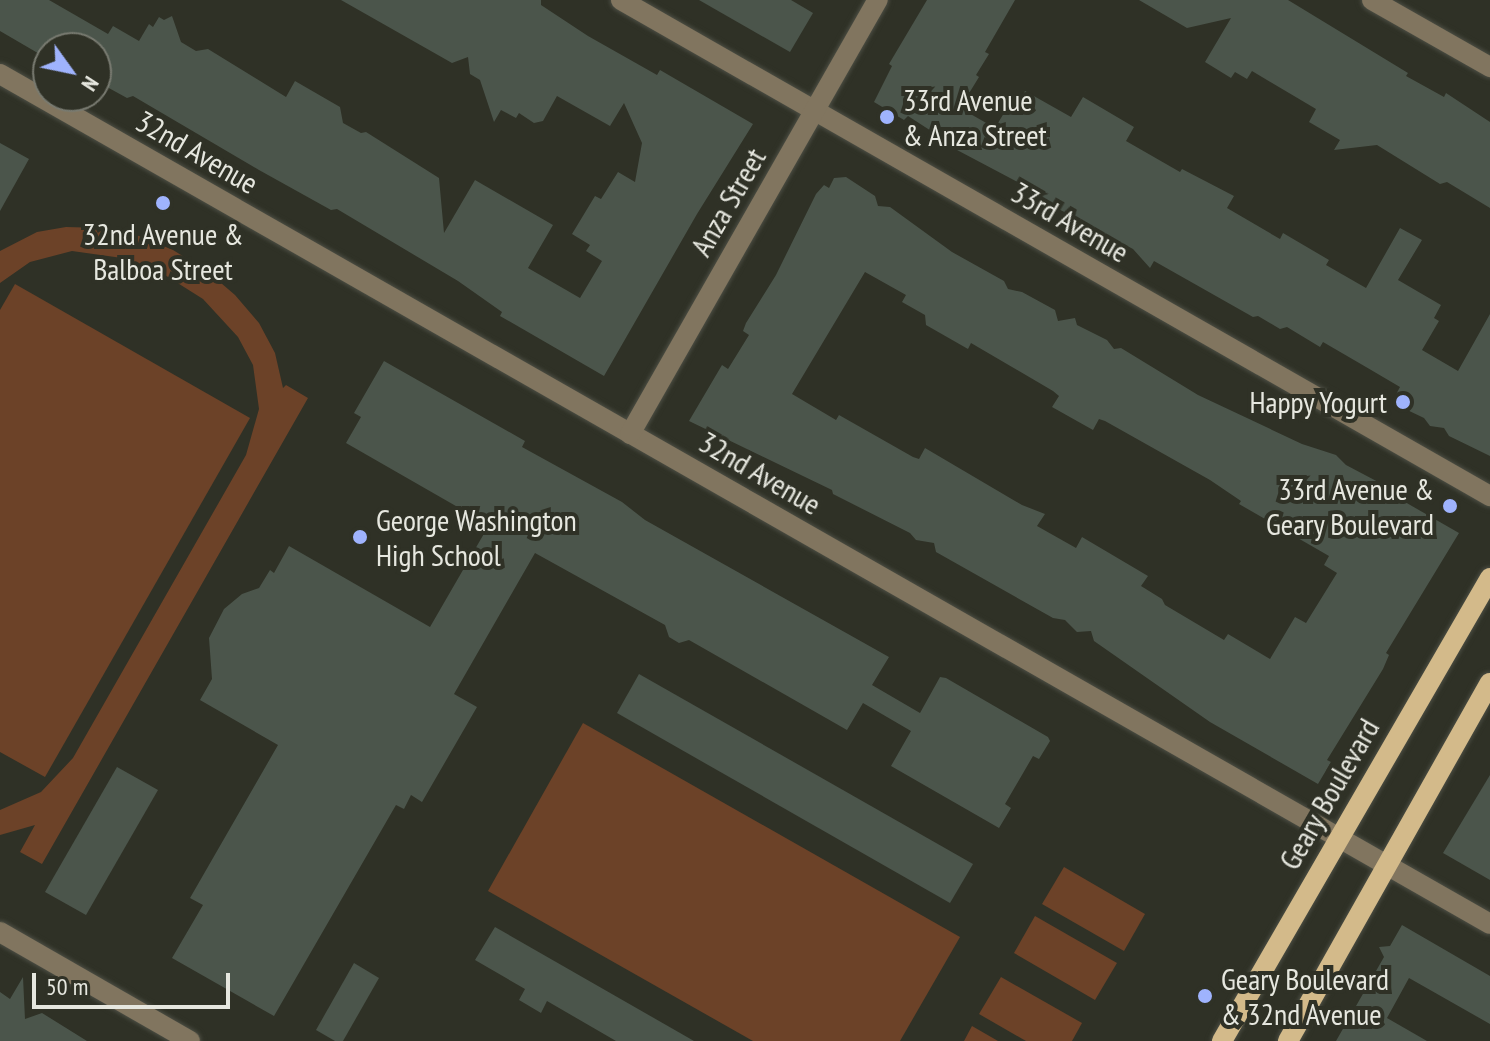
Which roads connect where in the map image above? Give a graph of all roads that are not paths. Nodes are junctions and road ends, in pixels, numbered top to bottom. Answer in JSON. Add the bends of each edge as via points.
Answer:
{"nodes":[{"id":1,"x":621,"y":0,"type":"edge"},
{"id":2,"x":878,"y":0,"type":"edge"},
{"id":3,"x":1372,"y":0,"type":"edge"},
{"id":4,"x":1490,"y":67,"type":"edge"},
{"id":5,"x":0,"y":74,"type":"edge"},
{"id":6,"x":815,"y":110,"type":"junction"},
{"id":7,"x":630,"y":434,"type":"junction"},
{"id":8,"x":1490,"y":496,"type":"edge"},
{"id":9,"x":1490,"y":578,"type":"edge"},
{"id":10,"x":1490,"y":683,"type":"edge"},
{"id":11,"x":1339,"y":838,"type":"junction"},
{"id":12,"x":1388,"y":866,"type":"junction"},
{"id":13,"x":1490,"y":924,"type":"edge"},
{"id":14,"x":0,"y":932,"type":"edge"},
{"id":15,"x":190,"y":1041,"type":"edge"},
{"id":16,"x":1222,"y":1041,"type":"edge"},
{"id":17,"x":1288,"y":1041,"type":"edge"}],
"edges":[{"from":1,"to":6,"type":"street","name":"33rd Avenue"},
{"from":2,"to":6,"type":"street","name":"Anza Street"},
{"from":3,"to":4,"type":"street"},
{"from":5,"to":7,"type":"street","name":"32nd Avenue"},
{"from":6,"to":7,"type":"street","name":"Anza Street"},
{"from":6,"to":8,"type":"street","name":"33rd Avenue"},
{"from":7,"to":11,"type":"street","name":"32nd Avenue"},
{"from":9,"to":11,"type":"main road","name":"Geary Boulevard"},
{"from":10,"to":12,"type":"main road"},
{"from":11,"to":12,"type":"street","name":"32nd Avenue"},
{"from":11,"to":16,"type":"main road","name":"Geary Boulevard"},
{"from":12,"to":13,"type":"street","name":"32nd Avenue"},
{"from":12,"to":17,"type":"main road"},
{"from":14,"to":15,"type":"street"}]}
